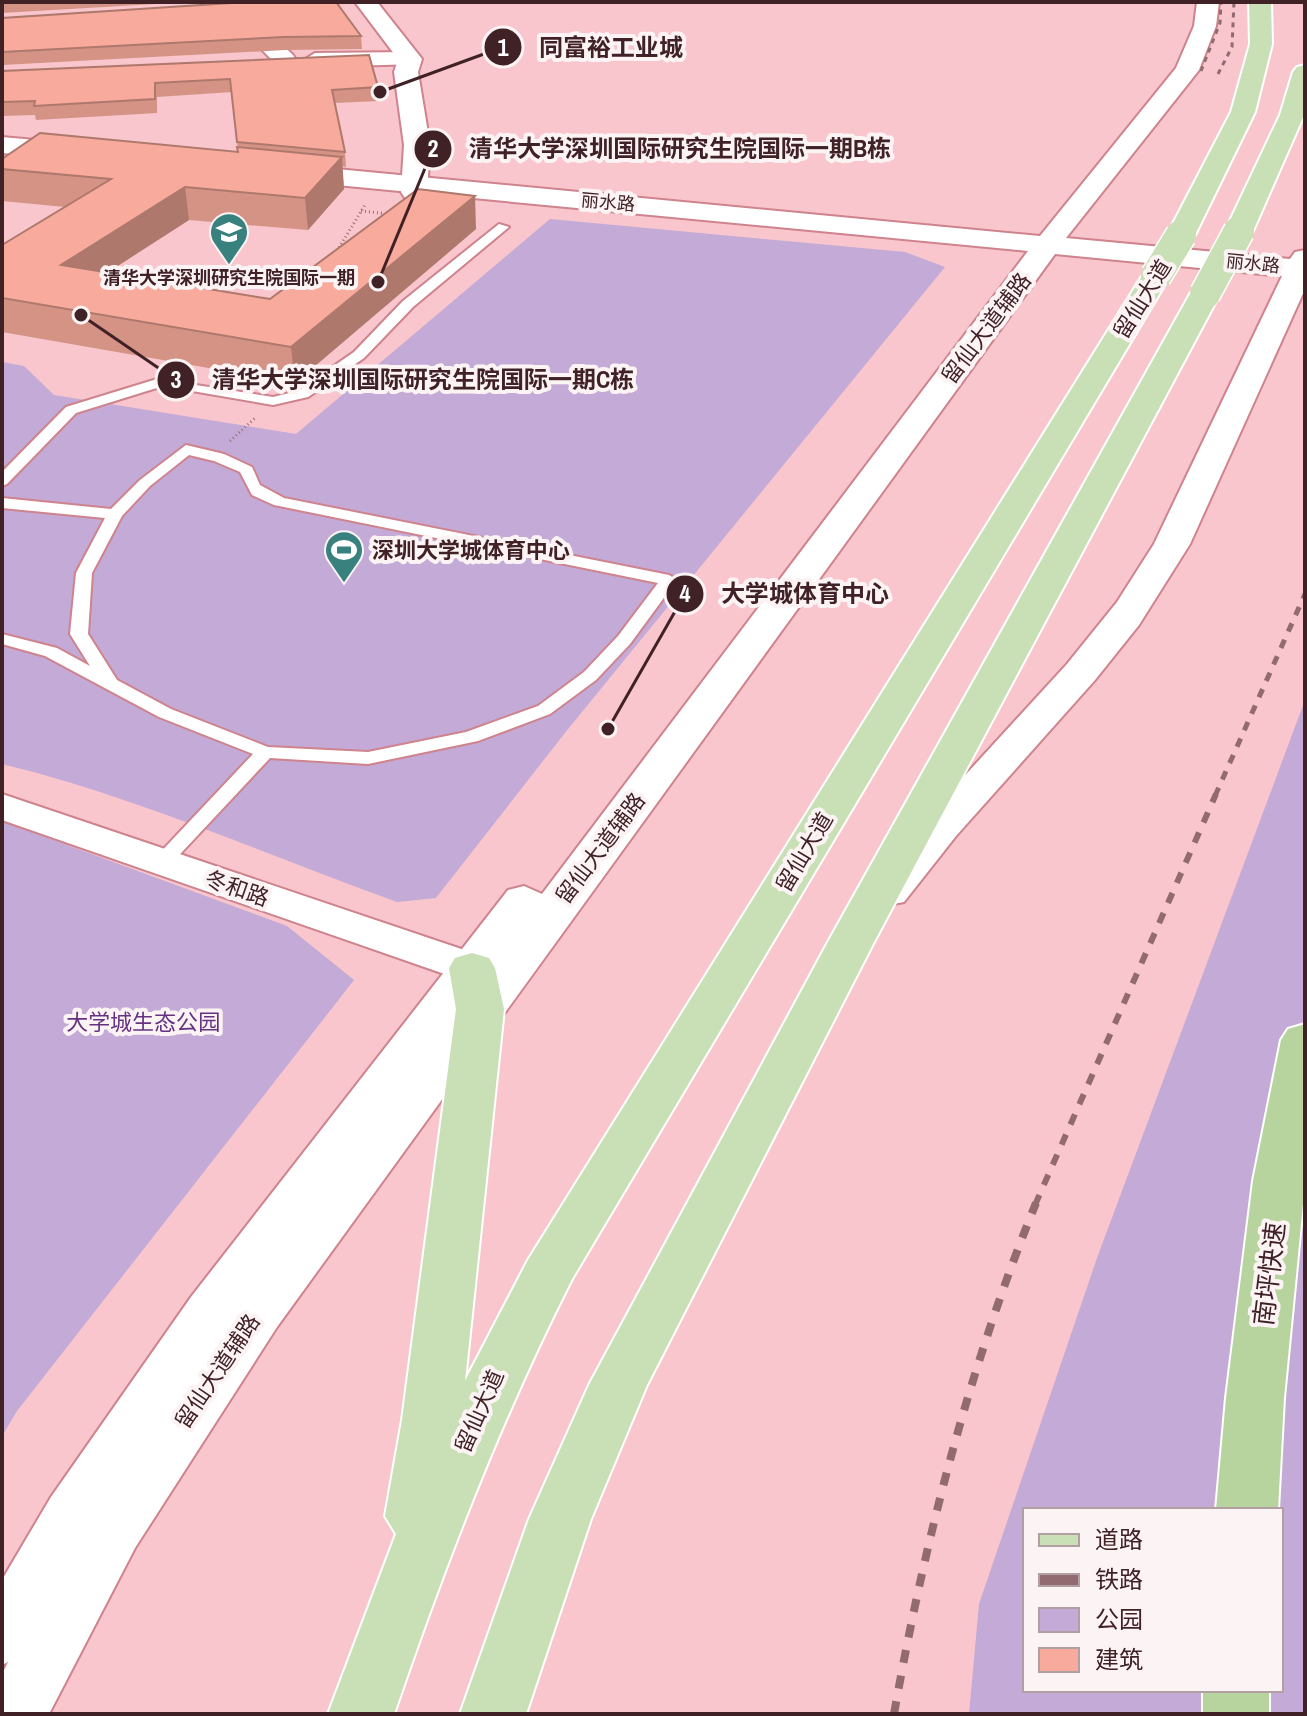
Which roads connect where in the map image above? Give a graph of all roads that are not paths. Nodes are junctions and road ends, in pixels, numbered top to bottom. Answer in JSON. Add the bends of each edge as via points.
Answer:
{"nodes":[{"id":1,"x":366,"y":2,"type":"edge"},
{"id":2,"x":1191,"y":2,"type":"edge"},
{"id":3,"x":1208,"y":2,"type":"edge"},
{"id":4,"x":1260,"y":2,"type":"edge"},
{"id":5,"x":229,"y":6,"type":"edge"},
{"id":6,"x":202,"y":11,"type":"edge"},
{"id":7,"x":410,"y":59,"type":"junction"},
{"id":8,"x":285,"y":60,"type":"junction"},
{"id":9,"x":254,"y":61,"type":"edge"},
{"id":10,"x":1305,"y":72,"type":"edge"},
{"id":11,"x":2,"y":145,"type":"edge"},
{"id":12,"x":2,"y":155,"type":"edge"},
{"id":13,"x":415,"y":188,"type":"junction"},
{"id":14,"x":503,"y":227,"type":"dead end"},
{"id":15,"x":1037,"y":242,"type":"junction"},
{"id":16,"x":1303,"y":264,"type":"edge"},
{"id":17,"x":2,"y":481,"type":"edge"},
{"id":18,"x":2,"y":503,"type":"edge"},
{"id":19,"x":115,"y":514,"type":"junction"},
{"id":20,"x":2,"y":639,"type":"edge"},
{"id":21,"x":108,"y":680,"type":"junction"},
{"id":22,"x":265,"y":752,"type":"junction"},
{"id":23,"x":2,"y":806,"type":"edge"},
{"id":24,"x":162,"y":862,"type":"junction"},
{"id":25,"x":851,"y":942,"type":"junction"},
{"id":26,"x":476,"y":988,"type":"junction"},
{"id":27,"x":1305,"y":1040,"type":"edge"},
{"id":28,"x":1247,"y":1508,"type":"edge"},
{"id":29,"x":403,"y":1589,"type":"junction"},
{"id":30,"x":2,"y":1637,"type":"edge"},
{"id":31,"x":1236,"y":1692,"type":"edge"},
{"id":32,"x":15,"y":1714,"type":"edge"},
{"id":33,"x":361,"y":1714,"type":"edge"},
{"id":34,"x":493,"y":1714,"type":"edge"},
{"id":35,"x":1236,"y":1714,"type":"edge"}],
"edges":[{"from":1,"to":7,"type":"main road"},
{"from":2,"to":15,"type":"main road","name":"留仙大道辅路","via":[[1173,55]]},
{"from":3,"to":15,"type":"main road","name":"留仙大道辅路","via":[[1205,26],[1187,70]]},
{"from":4,"to":29,"type":"main road","name":"留仙大道","bridge":true,"via":[[1261,44],[1243,112],[1181,235],[547,1274],[501,1360]]},
{"from":5,"to":6,"type":"street"},
{"from":5,"to":8,"type":"street"},
{"from":7,"to":8,"type":"street"},
{"from":7,"to":13,"type":"main road","via":[[406,72],[417,145]]},
{"from":8,"to":9,"type":"street"},
{"from":10,"to":25,"type":"main road","bridge":true,"via":[[1292,115],[1239,231]]},
{"from":11,"to":12,"type":"main road","via":[[103,160]]},
{"from":13,"to":13,"type":"main road","name":"丽水路","via":[[263,174],[377,189]]},
{"from":13,"to":15,"type":"main road","name":"丽水路"},
{"from":14,"to":17,"type":"lane","via":[[408,304],[359,355],[303,394],[273,401],[162,382],[71,410]]},
{"from":15,"to":16,"type":"main road","name":"丽水路","via":[[1264,273]]},
{"from":15,"to":26,"type":"main road","name":"留仙大道辅路"},
{"from":16,"to":25,"type":"main road","via":[[1172,544],[1146,587],[1110,637],[938,831]]},
{"from":18,"to":19,"type":"lane"},
{"from":19,"to":21,"type":"lane","via":[[84,573],[79,634]]},
{"from":19,"to":22,"type":"lane","via":[[186,450],[247,470],[258,494],[280,502],[669,580],[590,676],[544,710],[471,737],[368,758]]},
{"from":20,"to":21,"type":"lane","via":[[51,652]]},
{"from":21,"to":22,"type":"lane","via":[[165,713]]},
{"from":22,"to":24,"type":"lane"},
{"from":23,"to":24,"type":"street","name":"冬和路"},
{"from":24,"to":26,"type":"street","name":"冬和路"},
{"from":25,"to":34,"type":"main road","via":[[618,1385],[560,1519]]},
{"from":26,"to":29,"type":"main road","via":[[431,1420]]},
{"from":26,"to":30,"type":"main road","name":"留仙大道辅路","via":[[271,1229],[73,1515]]},
{"from":26,"to":32,"type":"main road","name":"留仙大道辅路","via":[[179,1426],[106,1542]]},
{"from":27,"to":28,"type":"highway","name":"南坪快速","via":[[1279,1181]]},
{"from":29,"to":33,"type":"main road","name":"留仙大道"},
{"from":31,"to":35,"type":"highway"}]}
